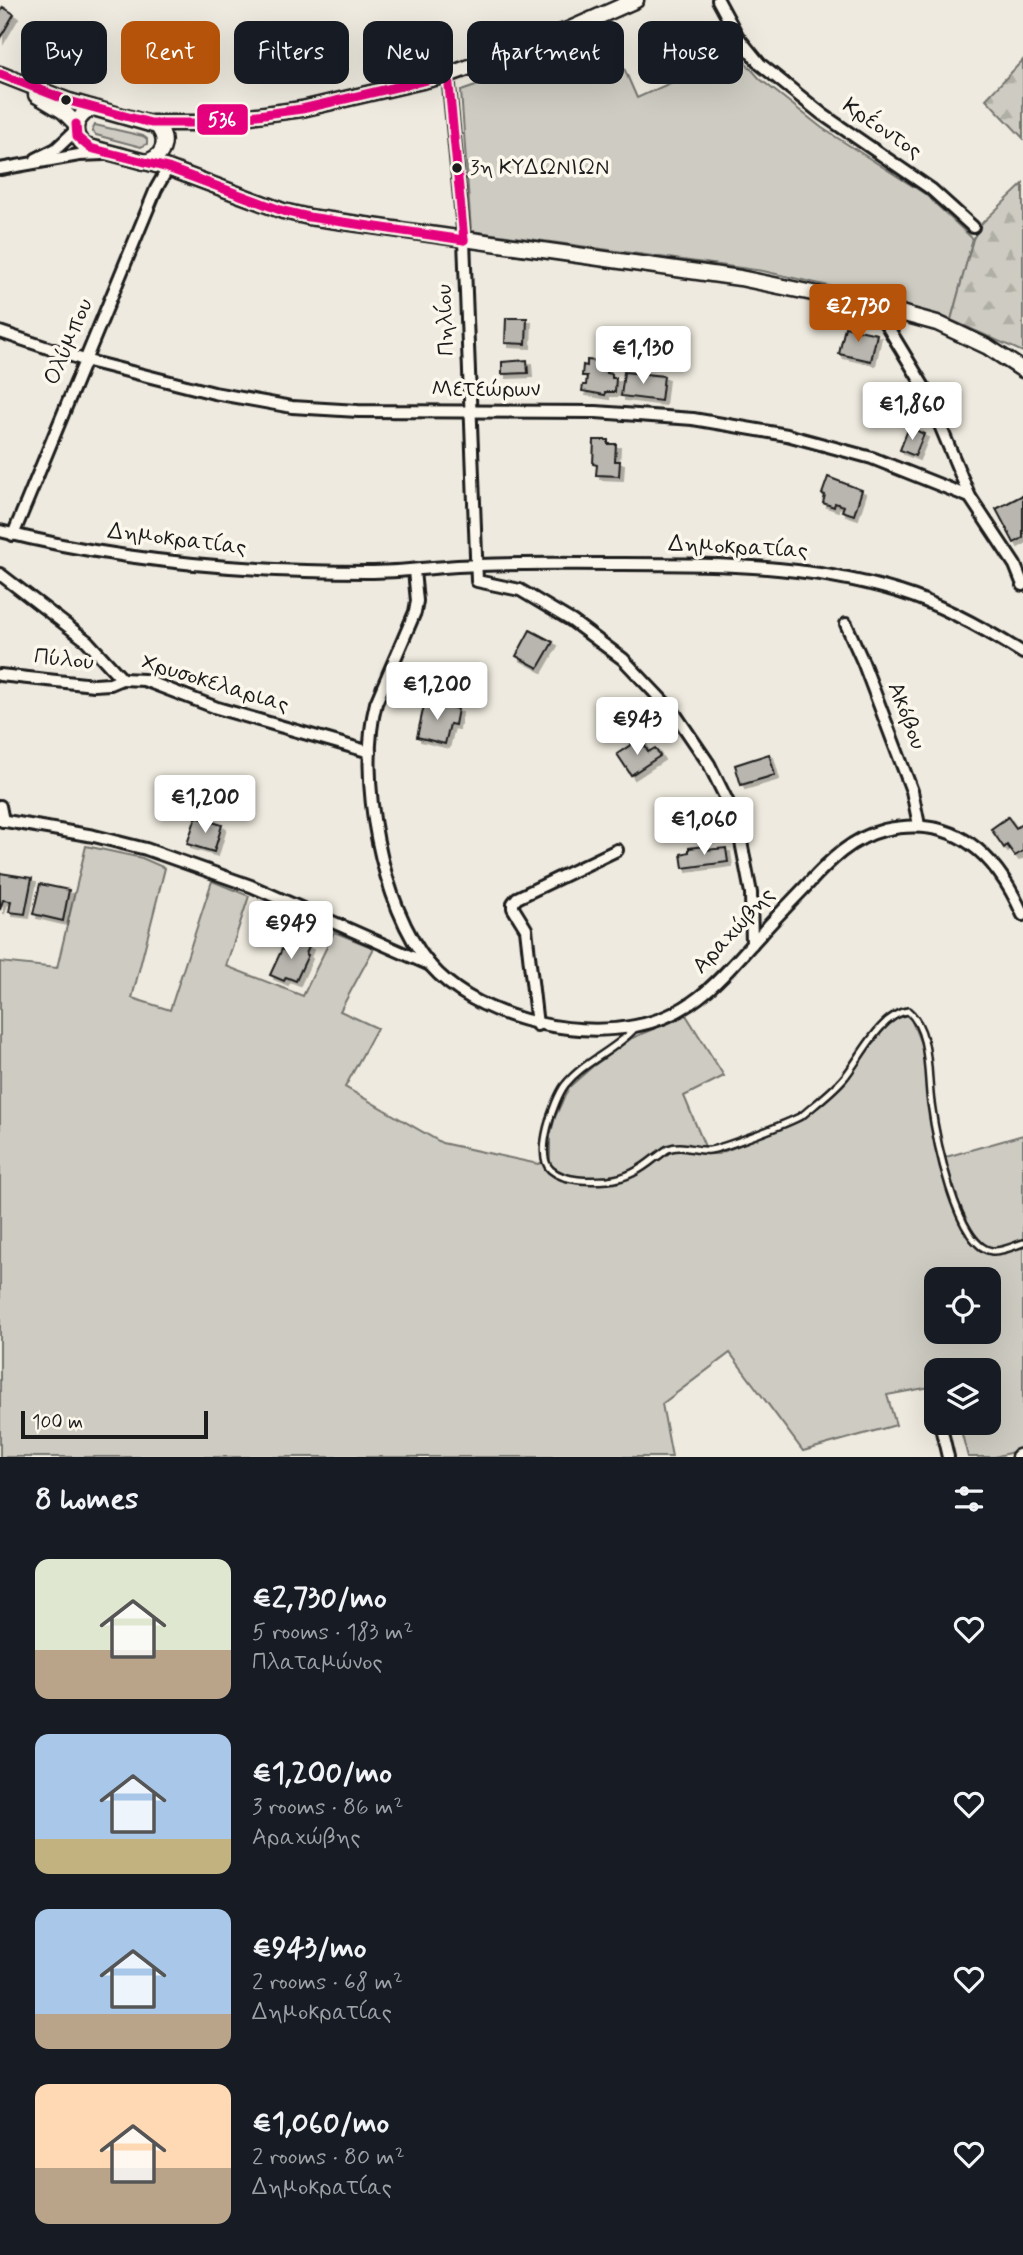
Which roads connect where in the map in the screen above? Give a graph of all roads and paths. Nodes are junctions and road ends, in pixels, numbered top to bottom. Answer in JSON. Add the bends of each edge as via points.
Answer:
{"nodes":[{"id":1,"x":636,"y":0,"type":"edge"},
{"id":2,"x":718,"y":0,"type":"edge"},
{"id":3,"x":453,"y":73,"type":"edge"},
{"id":4,"x":0,"y":74,"type":"edge"},
{"id":5,"x":21,"y":84,"type":"junction"},
{"id":6,"x":410,"y":84,"type":"edge"},
{"id":7,"x":450,"y":84,"type":"edge"},
{"id":8,"x":93,"y":108,"type":"junction"},
{"id":9,"x":151,"y":123,"type":"junction"},
{"id":10,"x":197,"y":123,"type":"junction"},
{"id":11,"x":76,"y":128,"type":"junction"},
{"id":12,"x":164,"y":147,"type":"junction"},
{"id":13,"x":109,"y":153,"type":"junction"},
{"id":14,"x":142,"y":162,"type":"junction"},
{"id":15,"x":20,"y":165,"type":"junction"},
{"id":16,"x":0,"y":169,"type":"edge"},
{"id":17,"x":173,"y":170,"type":"junction"},
{"id":18,"x":974,"y":227,"type":"dead end"},
{"id":19,"x":464,"y":240,"type":"junction"},
{"id":20,"x":875,"y":306,"type":"junction"},
{"id":21,"x":0,"y":332,"type":"edge"},
{"id":22,"x":84,"y":360,"type":"junction"},
{"id":23,"x":1023,"y":370,"type":"edge"},
{"id":24,"x":470,"y":410,"type":"junction"},
{"id":25,"x":970,"y":497,"type":"junction"},
{"id":26,"x":0,"y":531,"type":"edge"},
{"id":27,"x":13,"y":535,"type":"junction"},
{"id":28,"x":477,"y":565,"type":"junction"},
{"id":29,"x":414,"y":572,"type":"junction"},
{"id":30,"x":0,"y":574,"type":"edge"},
{"id":31,"x":1023,"y":585,"type":"edge"},
{"id":32,"x":846,"y":624,"type":"dead end"},
{"id":33,"x":1023,"y":653,"type":"edge"},
{"id":34,"x":0,"y":675,"type":"edge"},
{"id":35,"x":122,"y":679,"type":"junction"},
{"id":36,"x":370,"y":752,"type":"junction"},
{"id":37,"x":0,"y":806,"type":"edge"},
{"id":38,"x":2,"y":820,"type":"edge"},
{"id":39,"x":919,"y":825,"type":"junction"},
{"id":40,"x":617,"y":850,"type":"dead end"},
{"id":41,"x":1023,"y":915,"type":"edge"},
{"id":42,"x":752,"y":944,"type":"junction"},
{"id":43,"x":430,"y":965,"type":"junction"},
{"id":44,"x":537,"y":1025,"type":"junction"},
{"id":45,"x":636,"y":1026,"type":"junction"},
{"id":46,"x":1023,"y":1243,"type":"edge"},
{"id":47,"x":943,"y":1435,"type":"edge"},
{"id":48,"x":948,"y":1457,"type":"edge"}],
"edges":[{"from":1,"to":3,"type":"street"},
{"from":2,"to":18,"type":"street","name":"Κρέοντος","via":[[738,37],[760,64],[832,121],[904,168]]},
{"from":4,"to":5,"type":"street"},
{"from":5,"to":8,"type":"street"},
{"from":5,"to":11,"type":"street","via":[[64,111]]},
{"from":6,"to":10,"type":"street","via":[[303,109]]},
{"from":7,"to":19,"type":"street","name":"Πηλίου"},
{"from":8,"to":9,"type":"street"},
{"from":8,"to":11,"type":"street","via":[[81,116]]},
{"from":9,"to":10,"type":"street"},
{"from":9,"to":12,"type":"street","via":[[162,131]]},
{"from":10,"to":12,"type":"street"},
{"from":11,"to":13,"type":"street","via":[[85,146]]},
{"from":11,"to":15,"type":"street","via":[[56,149]]},
{"from":12,"to":14,"type":"street","via":[[154,160]]},
{"from":12,"to":17,"type":"street"},
{"from":13,"to":14,"type":"street"},
{"from":13,"to":15,"type":"street"},
{"from":14,"to":17,"type":"street"},
{"from":15,"to":16,"type":"street"},
{"from":17,"to":19,"type":"street","via":[[284,211]]},
{"from":17,"to":22,"type":"street","name":"Ολύμπου","via":[[156,189]]},
{"from":19,"to":20,"type":"street","via":[[740,278]]},
{"from":19,"to":24,"type":"street","name":"Πηλίου"},
{"from":20,"to":23,"type":"street","via":[[937,323]]},
{"from":20,"to":25,"type":"street","via":[[924,387]]},
{"from":21,"to":22,"type":"street","name":"Μετεώρων"},
{"from":22,"to":24,"type":"street","name":"Μετεώρων","via":[[214,393],[292,407]]},
{"from":22,"to":27,"type":"street","name":"Ολύμπου"},
{"from":24,"to":25,"type":"street","name":"Μετεώρων","via":[[693,419],[872,458]]},
{"from":24,"to":28,"type":"street","name":"Πηλίου"},
{"from":25,"to":31,"type":"street"},
{"from":26,"to":27,"type":"street","name":"Δημοκρατίας"},
{"from":27,"to":29,"type":"street","name":"Δημοκρατίας","via":[[145,560],[261,570]]},
{"from":28,"to":29,"type":"street","name":"Δημοκρατίας"},
{"from":28,"to":33,"type":"street","name":"Δημοκρατίας","via":[[766,566],[820,574],[923,600]]},
{"from":28,"to":42,"type":"street","via":[[477,580],[520,590],[623,659],[675,714],[709,764],[737,821],[751,893]]},
{"from":29,"to":36,"type":"street","name":"Αραχώβης","via":[[415,612],[376,703]]},
{"from":30,"to":35,"type":"street","name":"Χρυσοκελαριας","via":[[88,641]]},
{"from":32,"to":39,"type":"street","name":"Ακόβου","via":[[912,791]]},
{"from":34,"to":35,"type":"street","name":"Πύλου","via":[[85,685]]},
{"from":35,"to":36,"type":"street","name":"Χρυσοκελαριας","via":[[145,680],[216,708]]},
{"from":36,"to":43,"type":"street","name":"Αραχώβης","via":[[372,811],[380,852],[401,913]]},
{"from":37,"to":38,"type":"street"},
{"from":38,"to":43,"type":"street","via":[[146,849],[251,886]]},
{"from":39,"to":41,"type":"street","name":"Αραχώβης","via":[[941,829],[977,848],[1001,873]]},
{"from":39,"to":42,"type":"street","name":"Αραχώβης","via":[[885,830],[845,849]]},
{"from":40,"to":44,"type":"street","via":[[513,903],[526,929]]},
{"from":42,"to":45,"type":"street","name":"Αραχώβης","via":[[709,991],[676,1011]]},
{"from":43,"to":44,"type":"street","name":"Αραχώβης","via":[[470,996]]},
{"from":44,"to":45,"type":"street","name":"Αραχώβης","via":[[579,1030]]},
{"from":45,"to":46,"type":"lane","via":[[565,1086],[547,1131],[544,1154],[551,1170],[569,1179],[624,1177],[667,1150],[684,1146],[710,1150],[801,1117],[843,1079],[889,1019],[908,1012],[926,1047],[942,1157],[963,1222],[973,1239],[993,1251]]},
{"from":47,"to":48,"type":"street"}]}
